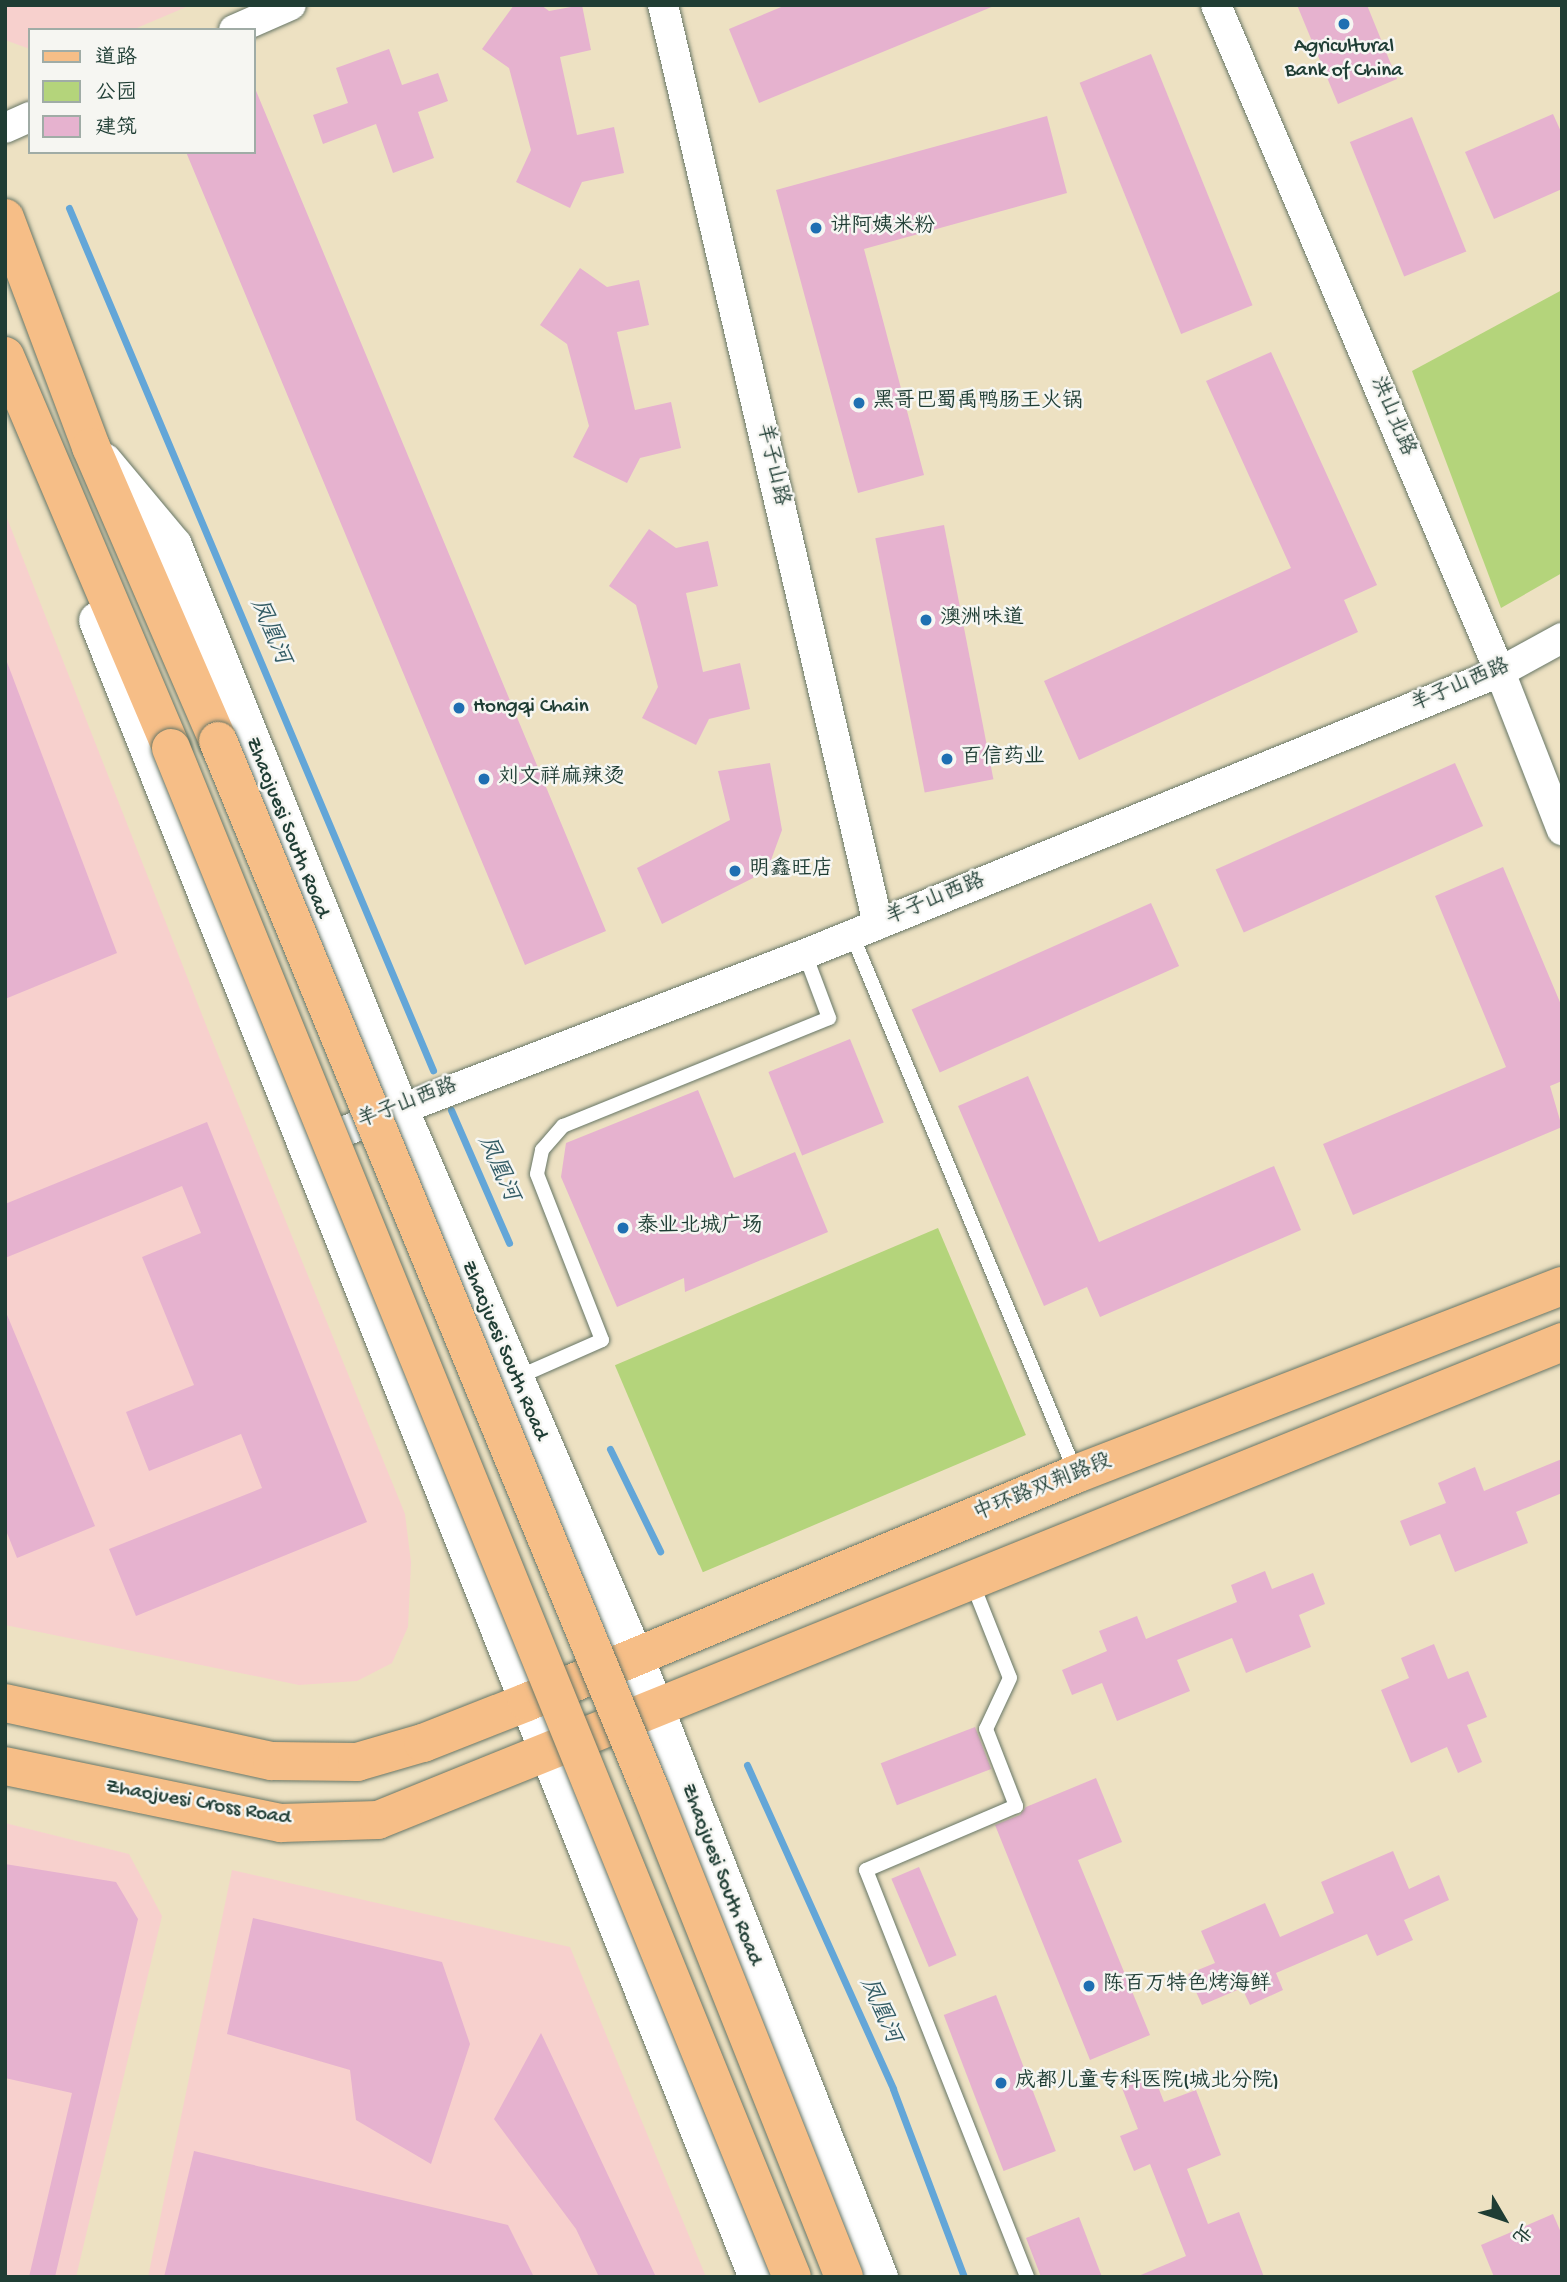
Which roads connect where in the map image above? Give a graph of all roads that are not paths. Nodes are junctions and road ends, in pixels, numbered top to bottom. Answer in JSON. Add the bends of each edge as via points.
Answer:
{"nodes":[{"id":1,"x":291,"y":5,"type":"edge"},
{"id":2,"x":663,"y":5,"type":"edge"},
{"id":3,"x":1216,"y":5,"type":"edge"},
{"id":4,"x":239,"y":28,"type":"edge"},
{"id":5,"x":28,"y":118,"type":"edge"},
{"id":6,"x":5,"y":128,"type":"edge"},
{"id":7,"x":5,"y":218,"type":"edge"},
{"id":8,"x":5,"y":356,"type":"edge"},
{"id":9,"x":91,"y":447,"type":"junction"},
{"id":10,"x":50,"y":462,"type":"junction"},
{"id":11,"x":1562,"y":638,"type":"edge"},
{"id":12,"x":1500,"y":672,"type":"junction"},
{"id":13,"x":1562,"y":830,"type":"edge"},
{"id":14,"x":865,"y":929,"type":"junction"},
{"id":15,"x":805,"y":954,"type":"junction"},
{"id":16,"x":399,"y":1108,"type":"junction"},
{"id":17,"x":304,"y":1147,"type":"junction"},
{"id":18,"x":1562,"y":1286,"type":"edge"},
{"id":19,"x":1562,"y":1342,"type":"edge"},
{"id":20,"x":514,"y":1379,"type":"junction"},
{"id":21,"x":1076,"y":1474,"type":"junction"},
{"id":22,"x":971,"y":1579,"type":"junction"},
{"id":23,"x":634,"y":1655,"type":"junction"},
{"id":24,"x":527,"y":1702,"type":"junction"},
{"id":25,"x":5,"y":1703,"type":"edge"},
{"id":26,"x":654,"y":1707,"type":"junction"},
{"id":27,"x":549,"y":1754,"type":"junction"},
{"id":28,"x":5,"y":1766,"type":"edge"},
{"id":29,"x":757,"y":2277,"type":"edge"},
{"id":30,"x":792,"y":2277,"type":"edge"},
{"id":31,"x":844,"y":2277,"type":"edge"},
{"id":32,"x":879,"y":2277,"type":"edge"},
{"id":33,"x":1027,"y":2277,"type":"edge"}],
"edges":[{"from":1,"to":4,"type":"street"},
{"from":2,"to":14,"type":"street","name":"羊子山路"},
{"from":3,"to":12,"type":"street","name":"洪山北路"},
{"from":5,"to":6,"type":"street"},
{"from":7,"to":9,"type":"main road","name":"Zhaojuesi South Road"},
{"from":8,"to":10,"type":"main road"},
{"from":9,"to":16,"type":"street","name":"Zhaojuesi South Road","via":[[173,545]]},
{"from":9,"to":31,"type":"main road","name":"Zhaojuesi South Road","bridge":true,"via":[[218,741],[651,1792]]},
{"from":10,"to":17,"type":"street","via":[[81,577]]},
{"from":10,"to":30,"type":"main road","bridge":true,"via":[[171,748]]},
{"from":11,"to":12,"type":"street","name":"羊子山西路"},
{"from":12,"to":13,"type":"street","name":"洪山北路"},
{"from":12,"to":14,"type":"street","name":"羊子山西路"},
{"from":14,"to":15,"type":"street","name":"羊子山西路"},
{"from":14,"to":21,"type":"lane"},
{"from":15,"to":16,"type":"street","name":"羊子山西路"},
{"from":15,"to":20,"type":"lane","via":[[829,1018],[563,1126],[542,1150],[537,1174],[602,1340]]},
{"from":16,"to":17,"type":"street","name":"羊子山西路"},
{"from":16,"to":20,"type":"street","name":"Zhaojuesi South Road"},
{"from":17,"to":24,"type":"street"},
{"from":18,"to":21,"type":"main road","name":"中环路双荆路段"},
{"from":19,"to":22,"type":"main road"},
{"from":20,"to":23,"type":"street","name":"Zhaojuesi South Road"},
{"from":21,"to":23,"type":"main road","name":"中环路双荆路段"},
{"from":22,"to":26,"type":"main road"},
{"from":22,"to":33,"type":"lane","via":[[1010,1678],[986,1729],[1016,1806],[866,1870]]},
{"from":23,"to":24,"type":"main road","name":"中环路双荆路段"},
{"from":23,"to":26,"type":"street","name":"Zhaojuesi South Road"},
{"from":24,"to":25,"type":"main road","via":[[423,1743],[358,1762],[272,1760]]},
{"from":24,"to":27,"type":"street"},
{"from":26,"to":27,"type":"main road"},
{"from":26,"to":32,"type":"street","name":"Zhaojuesi South Road"},
{"from":27,"to":28,"type":"main road","name":"Zhaojuesi Cross Road","via":[[378,1820],[281,1823]]},
{"from":27,"to":29,"type":"street"}]}
